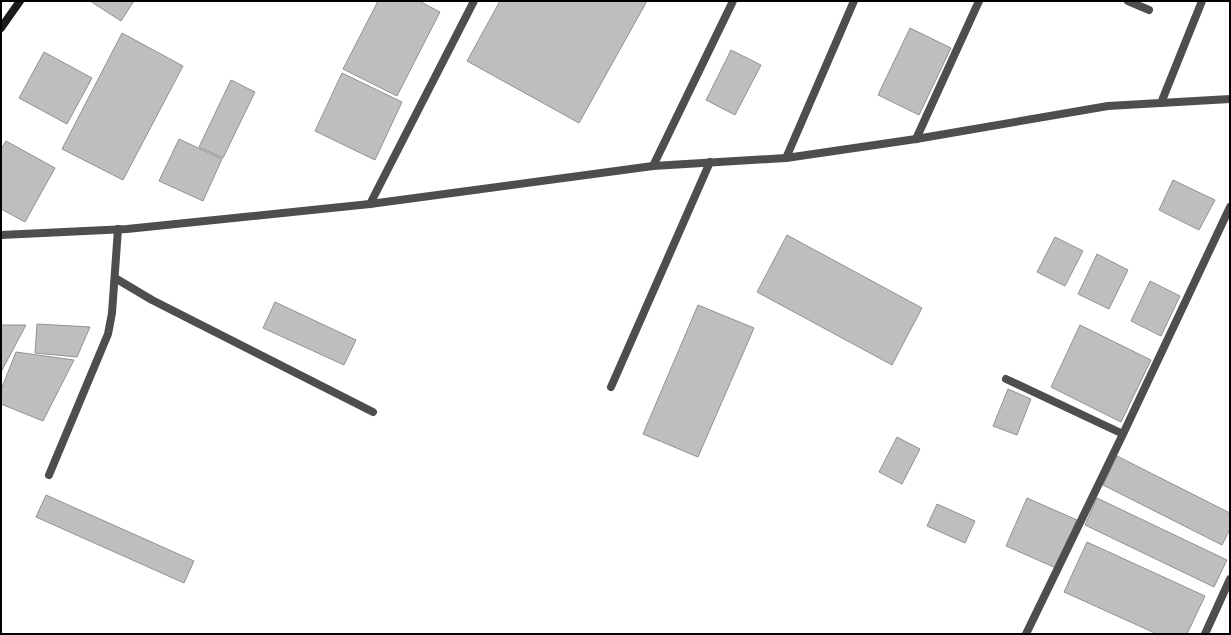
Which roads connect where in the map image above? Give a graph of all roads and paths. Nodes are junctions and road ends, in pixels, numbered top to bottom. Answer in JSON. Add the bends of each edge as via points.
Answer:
{"nodes":[{"id":1,"x":20,"y":1,"type":"edge"},
{"id":2,"x":474,"y":1,"type":"edge"},
{"id":3,"x":733,"y":1,"type":"edge"},
{"id":4,"x":854,"y":1,"type":"edge"},
{"id":5,"x":979,"y":1,"type":"edge"},
{"id":6,"x":1128,"y":1,"type":"edge"},
{"id":7,"x":1202,"y":1,"type":"edge"},
{"id":8,"x":1150,"y":10,"type":"dead end"},
{"id":9,"x":1,"y":28,"type":"edge"},
{"id":10,"x":1230,"y":99,"type":"edge"},
{"id":11,"x":1161,"y":103,"type":"junction"},
{"id":12,"x":916,"y":139,"type":"junction"},
{"id":13,"x":786,"y":158,"type":"junction"},
{"id":14,"x":710,"y":162,"type":"junction"},
{"id":15,"x":653,"y":166,"type":"junction"},
{"id":16,"x":370,"y":204,"type":"junction"},
{"id":17,"x":1230,"y":207,"type":"edge"},
{"id":18,"x":118,"y":229,"type":"junction"},
{"id":19,"x":1,"y":235,"type":"edge"},
{"id":20,"x":115,"y":278,"type":"junction"},
{"id":21,"x":1006,"y":379,"type":"dead end"},
{"id":22,"x":611,"y":387,"type":"dead end"},
{"id":23,"x":373,"y":412,"type":"dead end"},
{"id":24,"x":1123,"y":434,"type":"junction"},
{"id":25,"x":49,"y":475,"type":"dead end"},
{"id":26,"x":1230,"y":579,"type":"edge"},
{"id":27,"x":1026,"y":634,"type":"edge"},
{"id":28,"x":1205,"y":634,"type":"edge"}],
"edges":[{"from":1,"to":9,"type":"main road"},
{"from":2,"to":16,"type":"street"},
{"from":3,"to":15,"type":"street"},
{"from":4,"to":13,"type":"street"},
{"from":5,"to":12,"type":"street"},
{"from":6,"to":8,"type":"street"},
{"from":7,"to":11,"type":"street"},
{"from":10,"to":11,"type":"street"},
{"from":11,"to":12,"type":"street","via":[[1108,106]]},
{"from":12,"to":13,"type":"street"},
{"from":13,"to":14,"type":"street"},
{"from":14,"to":15,"type":"street"},
{"from":14,"to":22,"type":"street"},
{"from":15,"to":16,"type":"street"},
{"from":16,"to":18,"type":"street"},
{"from":17,"to":24,"type":"street"},
{"from":18,"to":19,"type":"street"},
{"from":18,"to":20,"type":"street"},
{"from":20,"to":23,"type":"street","via":[[152,300]]},
{"from":20,"to":25,"type":"street","via":[[108,334]]},
{"from":21,"to":24,"type":"street"},
{"from":24,"to":27,"type":"street"},
{"from":26,"to":28,"type":"street"}]}
